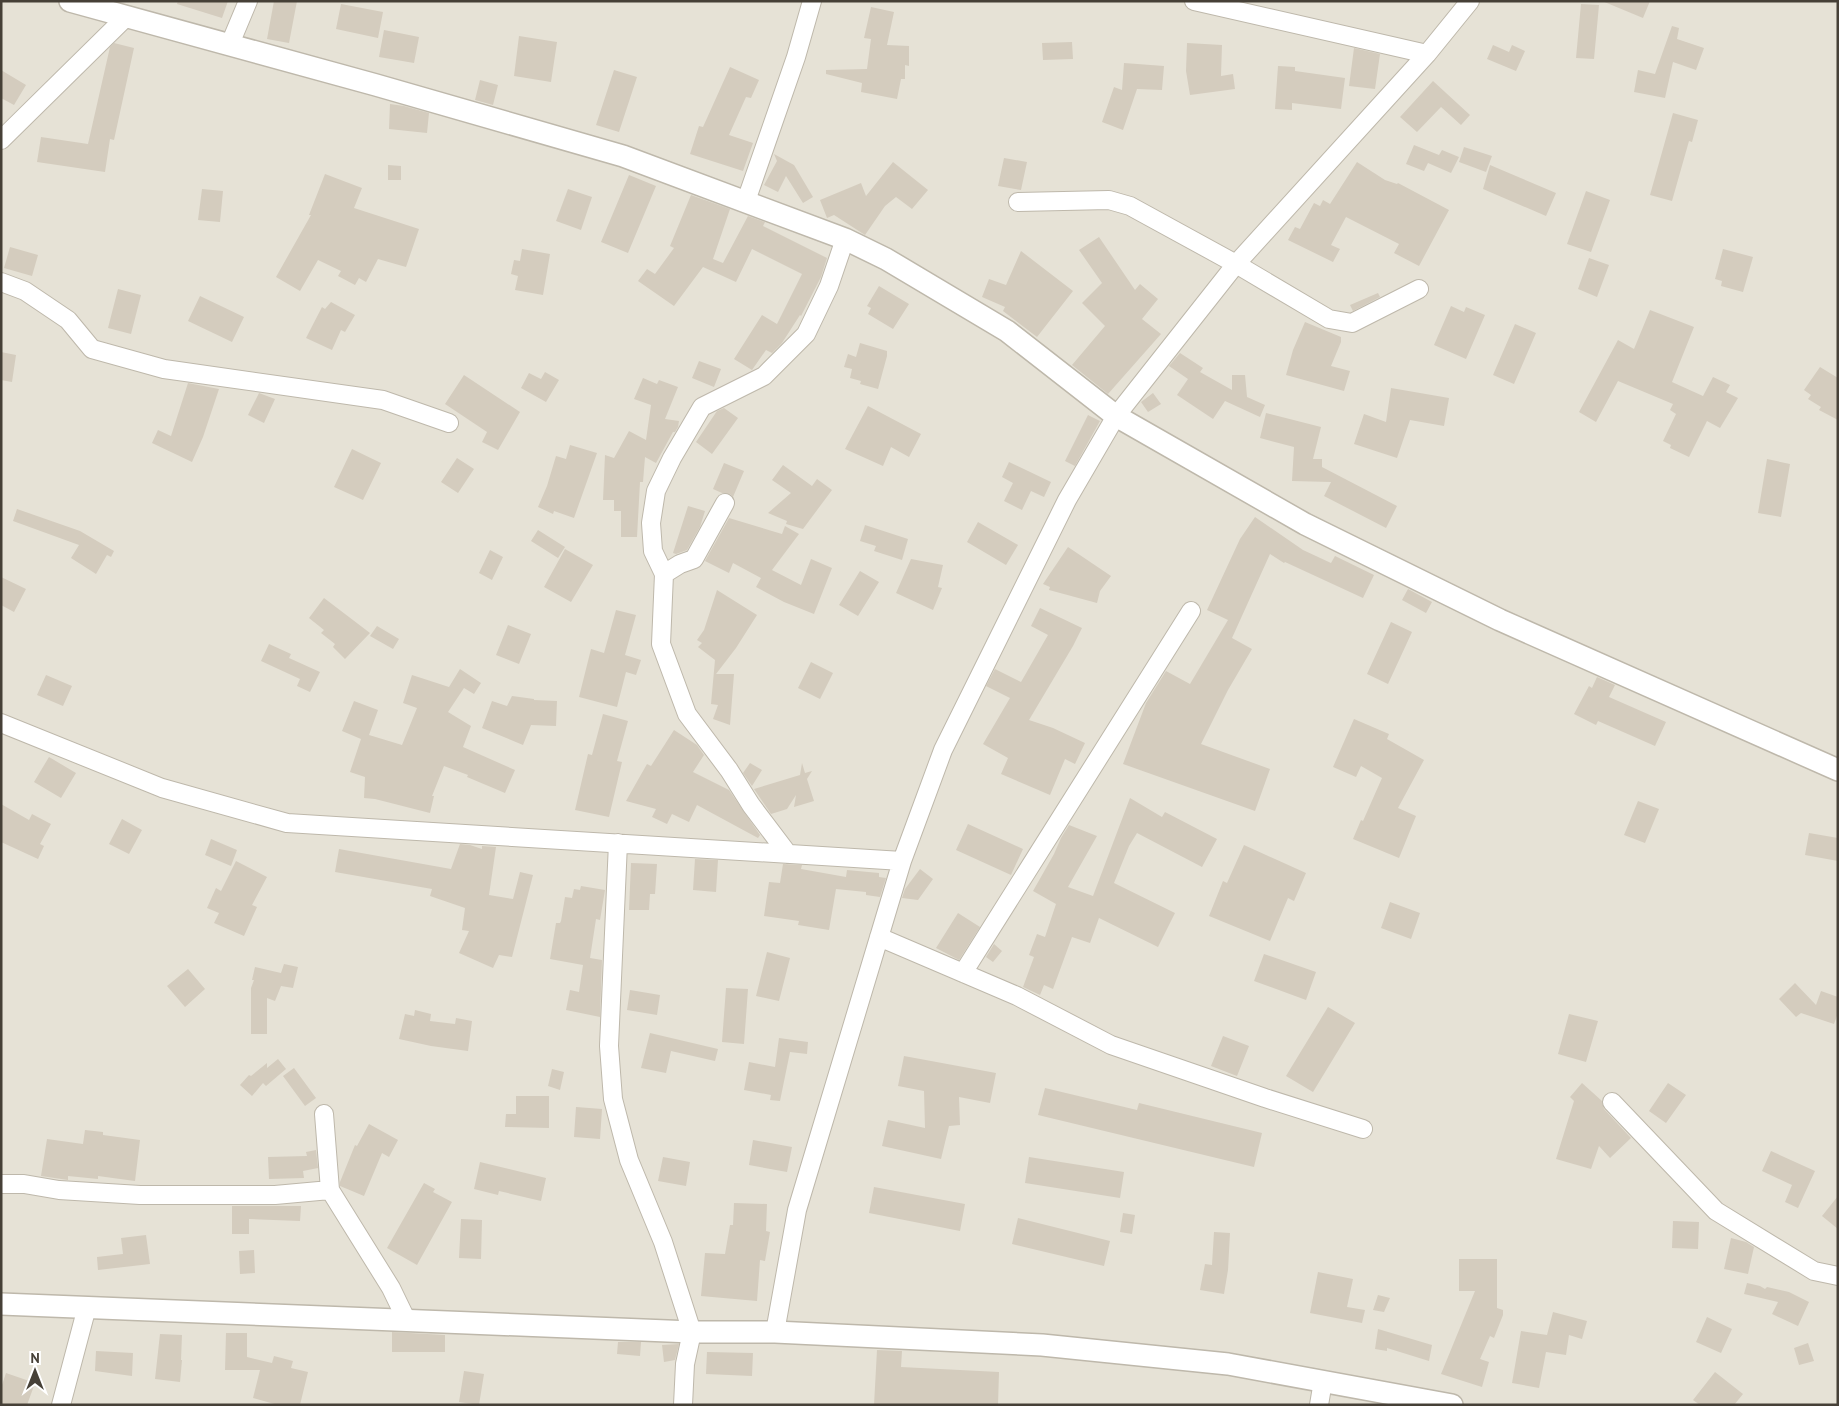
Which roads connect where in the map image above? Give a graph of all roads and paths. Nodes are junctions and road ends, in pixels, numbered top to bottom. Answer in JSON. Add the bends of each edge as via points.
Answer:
{"nodes":[{"id":1,"x":248,"y":1,"type":"edge"},
{"id":2,"x":812,"y":1,"type":"edge"},
{"id":3,"x":1194,"y":1,"type":"edge"},
{"id":4,"x":1470,"y":1,"type":"edge"},
{"id":5,"x":81,"y":3,"type":"edge"},
{"id":6,"x":127,"y":16,"type":"junction"},
{"id":7,"x":230,"y":44,"type":"junction"},
{"id":8,"x":1427,"y":54,"type":"junction"},
{"id":9,"x":1,"y":140,"type":"edge"},
{"id":10,"x":746,"y":201,"type":"junction"},
{"id":11,"x":1018,"y":202,"type":"dead end"},
{"id":12,"x":845,"y":239,"type":"junction"},
{"id":13,"x":1236,"y":264,"type":"junction"},
{"id":14,"x":1,"y":282,"type":"edge"},
{"id":15,"x":1419,"y":289,"type":"dead end"},
{"id":16,"x":1116,"y":416,"type":"junction"},
{"id":17,"x":448,"y":423,"type":"dead end"},
{"id":18,"x":724,"y":502,"type":"dead end"},
{"id":19,"x":664,"y":574,"type":"junction"},
{"id":20,"x":1191,"y":611,"type":"dead end"},
{"id":21,"x":1,"y":723,"type":"edge"},
{"id":22,"x":1838,"y":770,"type":"edge"},
{"id":23,"x":618,"y":843,"type":"junction"},
{"id":24,"x":788,"y":854,"type":"junction"},
{"id":25,"x":902,"y":861,"type":"junction"},
{"id":26,"x":879,"y":938,"type":"junction"},
{"id":27,"x":963,"y":973,"type":"junction"},
{"id":28,"x":1612,"y":1102,"type":"dead end"},
{"id":29,"x":324,"y":1114,"type":"dead end"},
{"id":30,"x":1363,"y":1129,"type":"dead end"},
{"id":31,"x":1,"y":1184,"type":"edge"},
{"id":32,"x":330,"y":1190,"type":"junction"},
{"id":33,"x":1838,"y":1276,"type":"edge"},
{"id":34,"x":1,"y":1304,"type":"edge"},
{"id":35,"x":87,"y":1307,"type":"junction"},
{"id":36,"x":406,"y":1319,"type":"junction"},
{"id":37,"x":692,"y":1332,"type":"junction"},
{"id":38,"x":775,"y":1332,"type":"junction"},
{"id":39,"x":1324,"y":1381,"type":"junction"},
{"id":40,"x":61,"y":1405,"type":"edge"},
{"id":41,"x":683,"y":1405,"type":"edge"},
{"id":42,"x":1319,"y":1405,"type":"edge"},
{"id":43,"x":1452,"y":1405,"type":"edge"}],
"edges":[{"from":1,"to":7,"type":"street"},
{"from":2,"to":10,"type":"street"},
{"from":3,"to":8,"type":"street"},
{"from":4,"to":8,"type":"street"},
{"from":5,"to":6,"type":"street"},
{"from":6,"to":7,"type":"street"},
{"from":6,"to":9,"type":"street"},
{"from":7,"to":10,"type":"street","via":[[623,156]]},
{"from":8,"to":13,"type":"street"},
{"from":10,"to":12,"type":"street"},
{"from":11,"to":13,"type":"street","via":[[1109,200],[1130,206]]},
{"from":12,"to":16,"type":"street","via":[[886,259],[1007,331]]},
{"from":12,"to":19,"type":"street","via":[[829,286],[806,334],[764,376],[702,408],[672,458],[656,491],[651,523],[654,551]]},
{"from":13,"to":15,"type":"street","via":[[1329,319],[1344,322],[1352,323]]},
{"from":13,"to":16,"type":"street"},
{"from":14,"to":17,"type":"street","via":[[25,291],[68,320],[92,349],[164,369],[383,400]]},
{"from":16,"to":22,"type":"street","via":[[1305,524],[1500,620]]},
{"from":16,"to":25,"type":"street","via":[[1067,500],[943,750]]},
{"from":18,"to":19,"type":"street","via":[[694,560]]},
{"from":19,"to":24,"type":"street","via":[[661,644],[687,714]]},
{"from":20,"to":27,"type":"street"},
{"from":21,"to":23,"type":"street","via":[[162,788],[288,823]]},
{"from":23,"to":24,"type":"street"},
{"from":23,"to":37,"type":"street","via":[[609,1046],[613,1099],[629,1160],[663,1242]]},
{"from":24,"to":25,"type":"street"},
{"from":25,"to":26,"type":"street"},
{"from":26,"to":27,"type":"street"},
{"from":26,"to":38,"type":"street","via":[[797,1210]]},
{"from":27,"to":30,"type":"street","via":[[1017,996],[1112,1045]]},
{"from":28,"to":33,"type":"street","via":[[1716,1211],[1814,1270]]},
{"from":29,"to":32,"type":"street"},
{"from":31,"to":32,"type":"street","via":[[140,1195],[275,1195]]},
{"from":32,"to":36,"type":"street","via":[[391,1288]]},
{"from":34,"to":35,"type":"street"},
{"from":35,"to":36,"type":"street"},
{"from":35,"to":40,"type":"street"},
{"from":36,"to":37,"type":"street"},
{"from":37,"to":38,"type":"street"},
{"from":37,"to":41,"type":"street","via":[[685,1364]]},
{"from":38,"to":39,"type":"street","via":[[1042,1345],[1228,1364]]},
{"from":39,"to":42,"type":"street"},
{"from":39,"to":43,"type":"street"}]}
